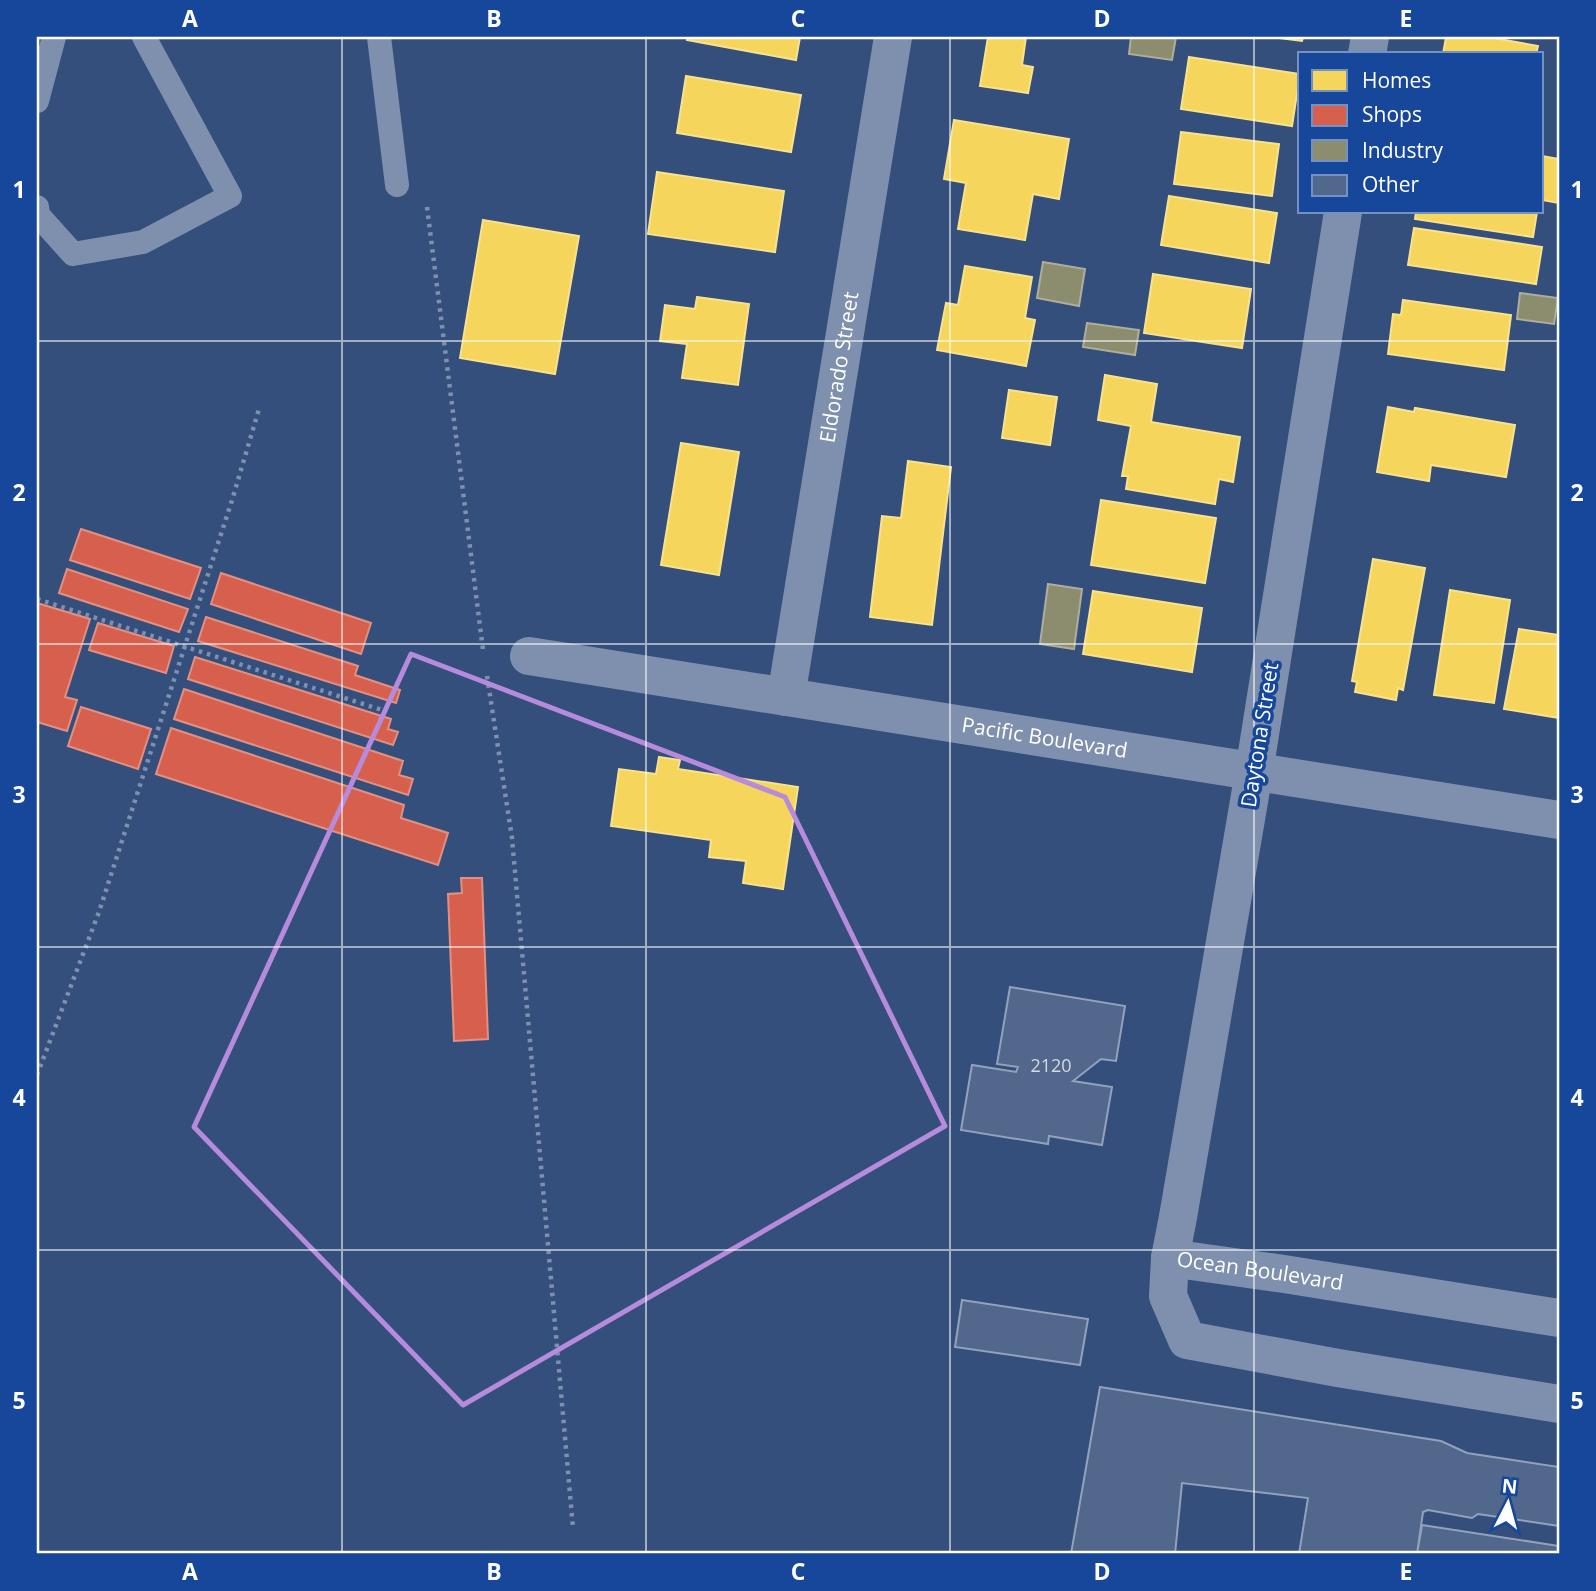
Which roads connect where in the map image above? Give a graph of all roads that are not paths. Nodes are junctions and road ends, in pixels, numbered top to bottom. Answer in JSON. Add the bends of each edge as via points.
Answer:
{"nodes":[{"id":1,"x":54,"y":37,"type":"edge"},
{"id":2,"x":144,"y":37,"type":"edge"},
{"id":3,"x":379,"y":37,"type":"edge"},
{"id":4,"x":893,"y":37,"type":"edge"},
{"id":5,"x":37,"y":101,"type":"edge"},
{"id":6,"x":397,"y":185,"type":"dead end"},
{"id":7,"x":37,"y":207,"type":"edge"},
{"id":8,"x":1343,"y":214,"type":"edge"},
{"id":9,"x":529,"y":656,"type":"dead end"},
{"id":10,"x":786,"y":697,"type":"junction"},
{"id":11,"x":1254,"y":772,"type":"junction"},
{"id":12,"x":1559,"y":820,"type":"edge"},
{"id":13,"x":1170,"y":1258,"type":"junction"},
{"id":14,"x":1559,"y":1318,"type":"edge"},
{"id":15,"x":1559,"y":1404,"type":"edge"}],
"edges":[{"from":1,"to":5,"type":"lane"},
{"from":2,"to":7,"type":"lane","via":[[230,196],[143,242],[73,254],[38,215]]},
{"from":3,"to":6,"type":"lane"},
{"from":4,"to":10,"type":"street","name":"Eldorado Street"},
{"from":8,"to":11,"type":"street","name":"Daytona Street"},
{"from":9,"to":10,"type":"street","name":"Pacific Boulevard"},
{"from":10,"to":11,"type":"street","name":"Pacific Boulevard"},
{"from":11,"to":12,"type":"street","name":"Pacific Boulevard"},
{"from":11,"to":13,"type":"street","name":"Daytona Street"},
{"from":13,"to":14,"type":"street","name":"Ocean Boulevard"},
{"from":13,"to":15,"type":"street","name":"Ocean Boulevard","via":[[1168,1296],[1187,1339]]}]}
